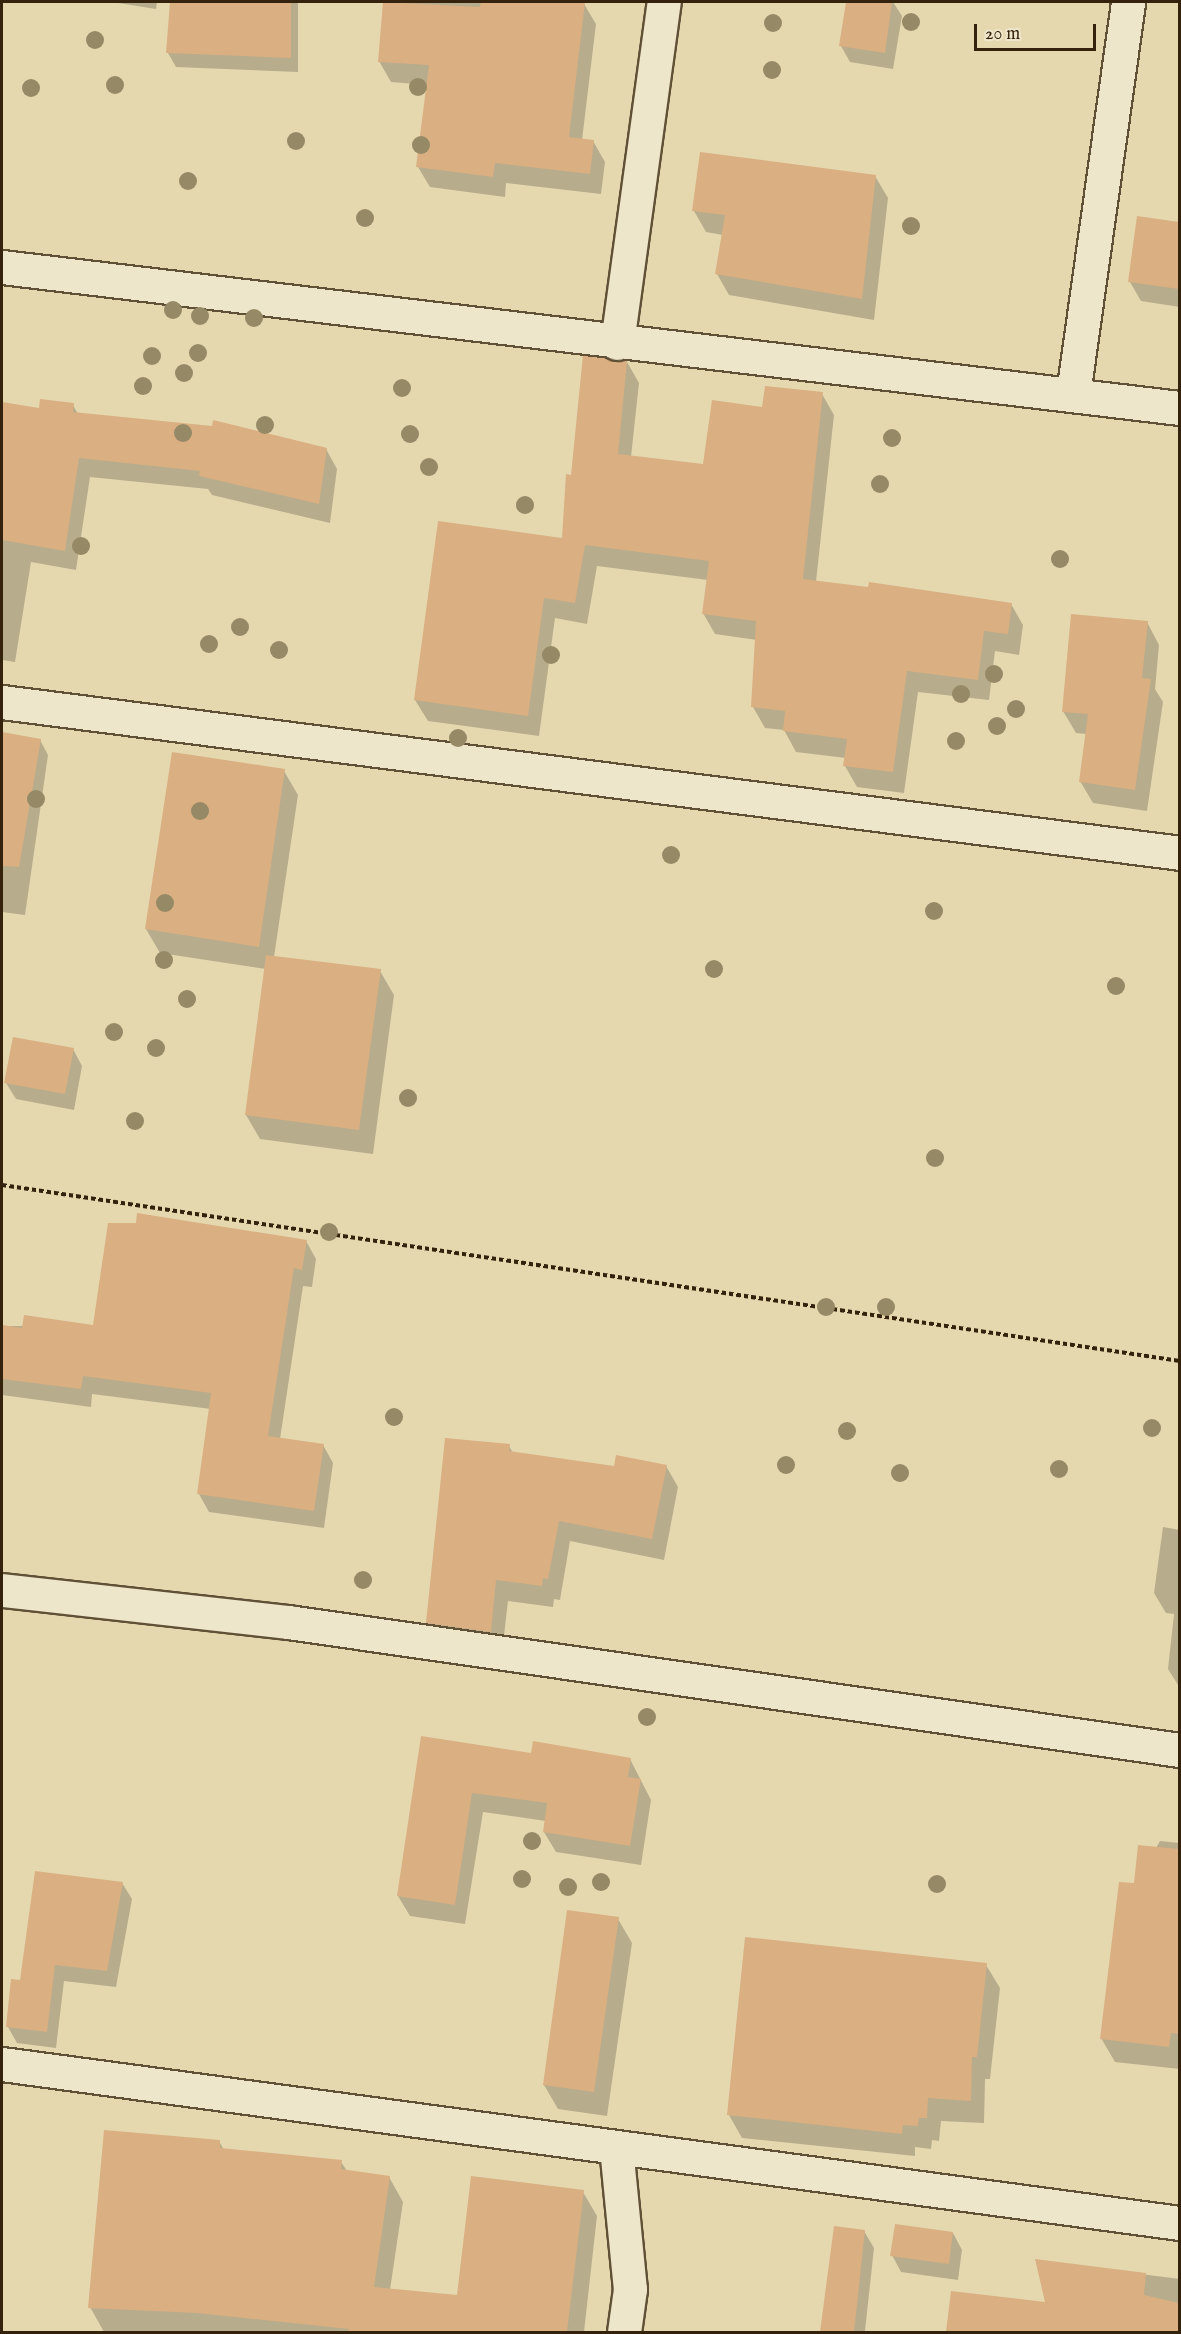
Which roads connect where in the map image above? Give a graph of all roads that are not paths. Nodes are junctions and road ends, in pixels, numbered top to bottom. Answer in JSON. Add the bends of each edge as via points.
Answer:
{"nodes":[{"id":1,"x":664,"y":2,"type":"edge"},
{"id":2,"x":1128,"y":2,"type":"edge"},
{"id":3,"x":2,"y":267,"type":"edge"},
{"id":4,"x":617,"y":343,"type":"junction"},
{"id":5,"x":1074,"y":394,"type":"junction"},
{"id":6,"x":1179,"y":408,"type":"edge"},
{"id":7,"x":2,"y":702,"type":"edge"},
{"id":8,"x":1179,"y":852,"type":"edge"},
{"id":9,"x":2,"y":1590,"type":"edge"},
{"id":10,"x":1179,"y":1750,"type":"edge"},
{"id":11,"x":2,"y":2064,"type":"edge"},
{"id":12,"x":616,"y":2147,"type":"junction"},
{"id":13,"x":1179,"y":2223,"type":"edge"},
{"id":14,"x":624,"y":2332,"type":"edge"}],
"edges":[{"from":1,"to":4,"type":"street"},
{"from":2,"to":5,"type":"street"},
{"from":3,"to":4,"type":"street"},
{"from":4,"to":5,"type":"street"},
{"from":5,"to":6,"type":"street"},
{"from":7,"to":8,"type":"street"},
{"from":9,"to":10,"type":"street","via":[[288,1622]]},
{"from":11,"to":12,"type":"street"},
{"from":12,"to":13,"type":"street"},
{"from":12,"to":14,"type":"street","via":[[630,2289]]}]}
